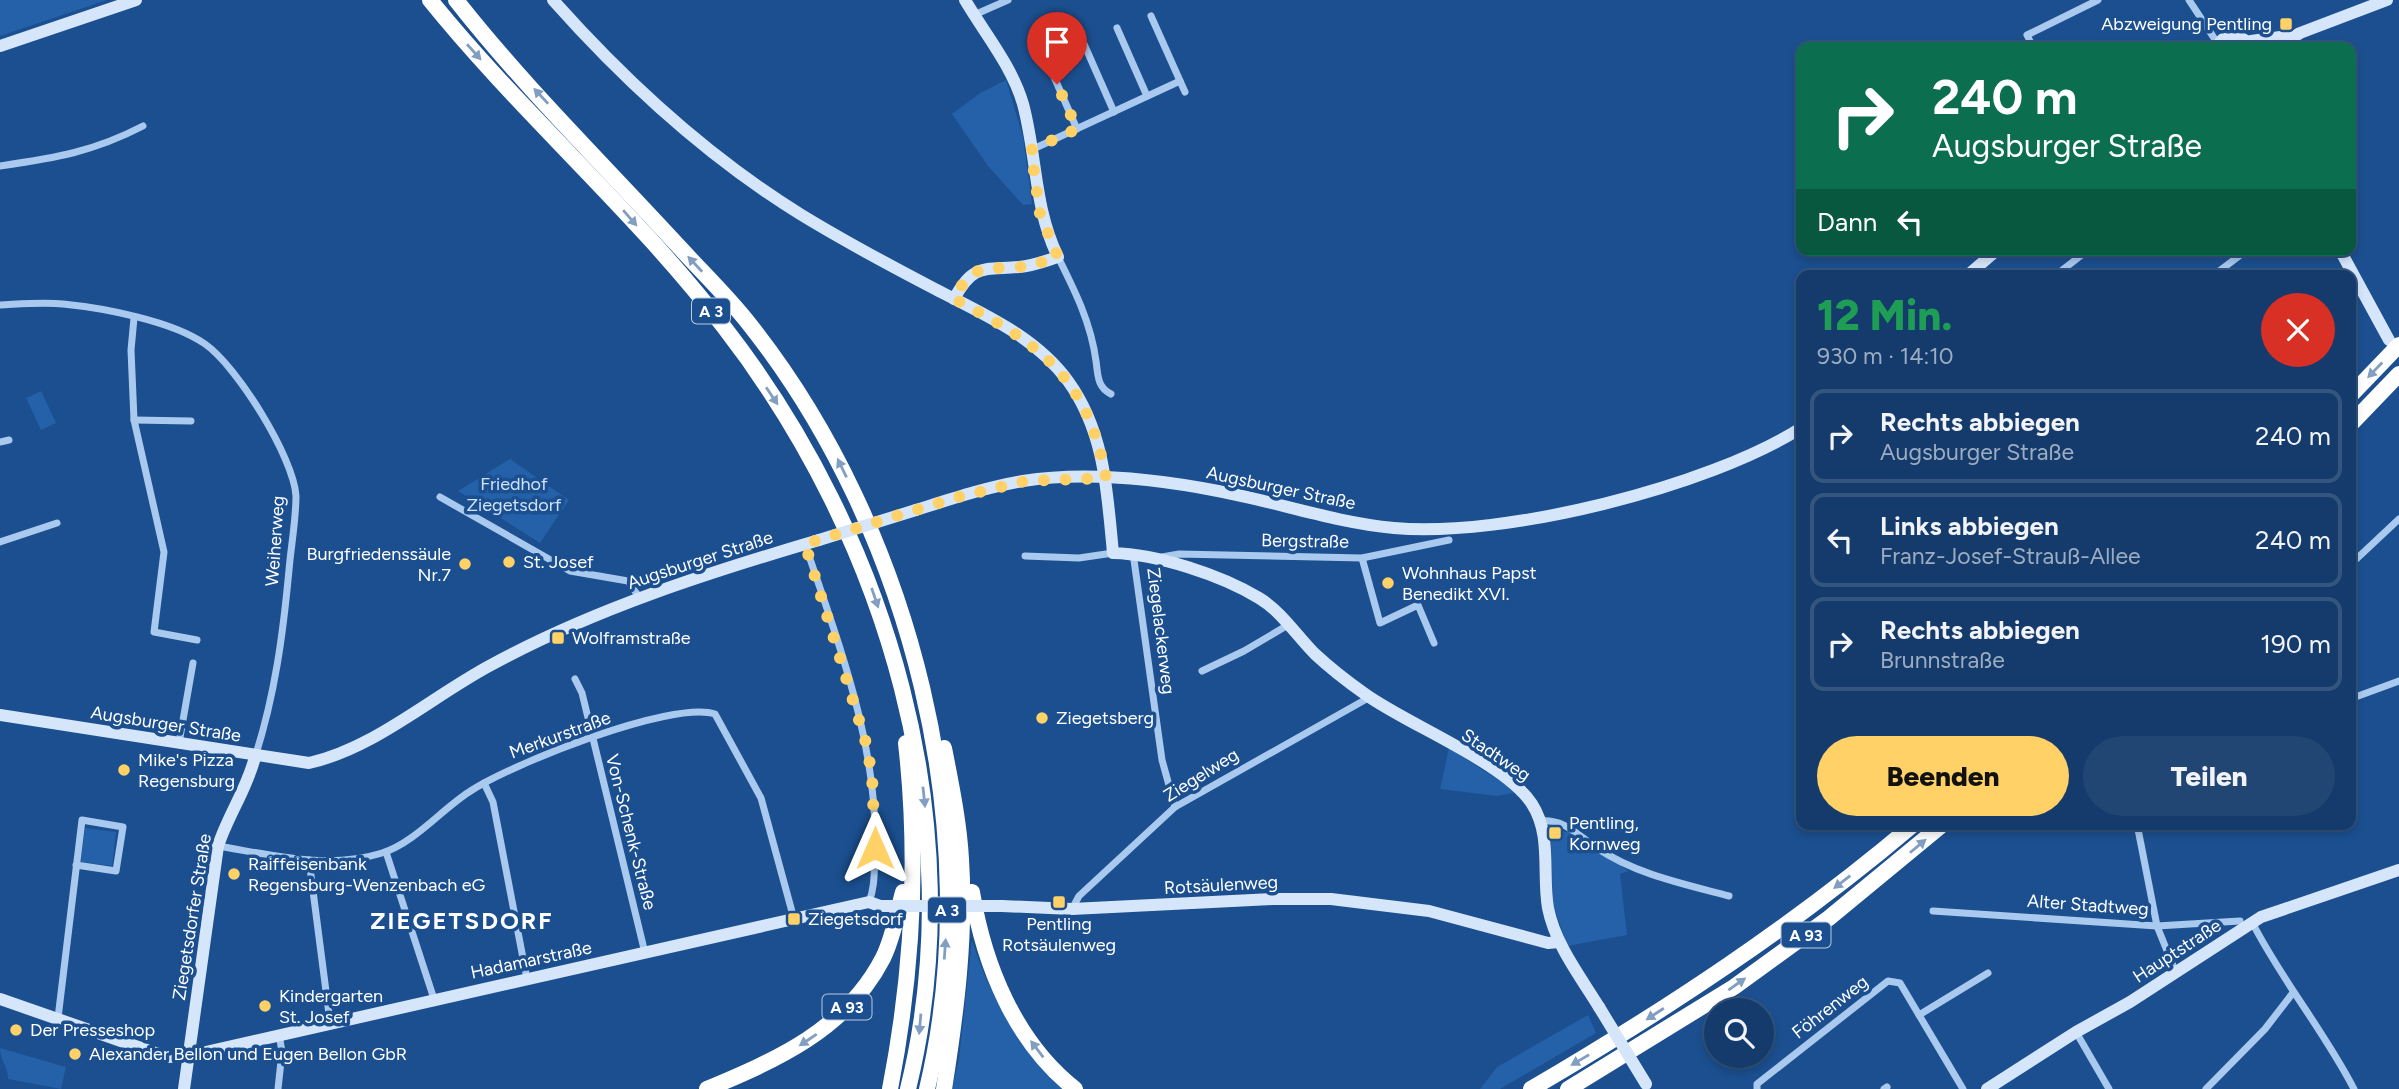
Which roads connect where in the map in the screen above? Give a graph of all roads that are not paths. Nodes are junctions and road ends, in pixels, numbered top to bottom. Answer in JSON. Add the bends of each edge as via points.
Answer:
{"nodes":[{"id":1,"x":136,"y":0,"type":"edge"},
{"id":2,"x":430,"y":0,"type":"edge"},
{"id":3,"x":456,"y":0,"type":"edge"},
{"id":4,"x":553,"y":0,"type":"edge"},
{"id":5,"x":965,"y":0,"type":"edge"},
{"id":6,"x":1008,"y":0,"type":"edge"},
{"id":7,"x":2098,"y":0,"type":"edge"},
{"id":8,"x":2189,"y":0,"type":"edge"},
{"id":9,"x":2387,"y":0,"type":"edge"},
{"id":10,"x":974,"y":15,"type":"junction"},
{"id":11,"x":1151,"y":16,"type":"dead end"},
{"id":12,"x":1117,"y":28,"type":"dead end"},
{"id":13,"x":2300,"y":33,"type":"junction"},
{"id":14,"x":2030,"y":42,"type":"edge"},
{"id":15,"x":2215,"y":42,"type":"edge"},
{"id":16,"x":2224,"y":42,"type":"edge"},
{"id":17,"x":2249,"y":42,"type":"edge"},
{"id":18,"x":2262,"y":42,"type":"edge"},
{"id":19,"x":2285,"y":42,"type":"edge"},
{"id":20,"x":1084,"y":44,"type":"dead end"},
{"id":21,"x":0,"y":46,"type":"edge"},
{"id":22,"x":1047,"y":61,"type":"dead end"},
{"id":23,"x":1180,"y":80,"type":"junction"},
{"id":24,"x":1185,"y":92,"type":"dead end"},
{"id":25,"x":1147,"y":96,"type":"junction"},
{"id":26,"x":1114,"y":112,"type":"junction"},
{"id":27,"x":143,"y":126,"type":"dead end"},
{"id":28,"x":1077,"y":129,"type":"junction"},
{"id":29,"x":1031,"y":150,"type":"junction"},
{"id":30,"x":0,"y":166,"type":"edge"},
{"id":31,"x":1990,"y":256,"type":"edge"},
{"id":32,"x":2080,"y":256,"type":"edge"},
{"id":33,"x":2239,"y":256,"type":"edge"},
{"id":34,"x":1058,"y":257,"type":"junction"},
{"id":35,"x":1974,"y":270,"type":"edge"},
{"id":36,"x":2062,"y":270,"type":"edge"},
{"id":37,"x":2221,"y":270,"type":"edge"},
{"id":38,"x":2356,"y":277,"type":"edge"},
{"id":39,"x":954,"y":299,"type":"junction"},
{"id":40,"x":0,"y":305,"type":"edge"},
{"id":41,"x":134,"y":318,"type":"junction"},
{"id":42,"x":2394,"y":342,"type":"edge"},
{"id":43,"x":2399,"y":374,"type":"edge"},
{"id":44,"x":2356,"y":389,"type":"edge"},
{"id":45,"x":1111,"y":394,"type":"dead end"},
{"id":46,"x":2356,"y":419,"type":"edge"},
{"id":47,"x":134,"y":420,"type":"junction"},
{"id":48,"x":191,"y":421,"type":"dead end"},
{"id":49,"x":1796,"y":430,"type":"edge"},
{"id":50,"x":9,"y":440,"type":"dead end"},
{"id":51,"x":0,"y":442,"type":"edge"},
{"id":52,"x":1106,"y":478,"type":"junction"},
{"id":53,"x":440,"y":497,"type":"dead end"},
{"id":54,"x":2399,"y":519,"type":"edge"},
{"id":55,"x":57,"y":523,"type":"dead end"},
{"id":56,"x":1450,"y":540,"type":"dead end"},
{"id":57,"x":0,"y":542,"type":"edge"},
{"id":58,"x":805,"y":544,"type":"junction"},
{"id":59,"x":1113,"y":552,"type":"junction"},
{"id":60,"x":1133,"y":553,"type":"junction"},
{"id":61,"x":1025,"y":556,"type":"dead end"},
{"id":62,"x":1159,"y":557,"type":"junction"},
{"id":63,"x":1362,"y":558,"type":"junction"},
{"id":64,"x":2356,"y":559,"type":"edge"},
{"id":65,"x":639,"y":597,"type":"junction"},
{"id":66,"x":1288,"y":625,"type":"junction"},
{"id":67,"x":197,"y":640,"type":"dead end"},
{"id":68,"x":1434,"y":643,"type":"dead end"},
{"id":69,"x":193,"y":663,"type":"dead end"},
{"id":70,"x":1202,"y":671,"type":"dead end"},
{"id":71,"x":575,"y":679,"type":"dead end"},
{"id":72,"x":2399,"y":681,"type":"edge"},
{"id":73,"x":901,"y":682,"type":"junction"},
{"id":74,"x":924,"y":696,"type":"junction"},
{"id":75,"x":1370,"y":697,"type":"junction"},
{"id":76,"x":2356,"y":697,"type":"edge"},
{"id":77,"x":0,"y":715,"type":"edge"},
{"id":78,"x":591,"y":737,"type":"junction"},
{"id":79,"x":179,"y":743,"type":"junction"},
{"id":80,"x":255,"y":757,"type":"junction"},
{"id":81,"x":484,"y":783,"type":"junction"},
{"id":82,"x":1175,"y":807,"type":"junction"},
{"id":83,"x":955,"y":808,"type":"junction"},
{"id":84,"x":1540,"y":821,"type":"junction"},
{"id":85,"x":1907,"y":830,"type":"edge"},
{"id":86,"x":1936,"y":830,"type":"edge"},
{"id":87,"x":2138,"y":830,"type":"edge"},
{"id":88,"x":218,"y":846,"type":"junction"},
{"id":89,"x":386,"y":852,"type":"junction"},
{"id":90,"x":911,"y":859,"type":"junction"},
{"id":91,"x":309,"y":860,"type":"junction"},
{"id":92,"x":76,"y":865,"type":"junction"},
{"id":93,"x":2399,"y":870,"type":"edge"},
{"id":94,"x":1729,"y":896,"type":"dead end"},
{"id":95,"x":874,"y":904,"type":"junction"},
{"id":96,"x":1072,"y":909,"type":"junction"},
{"id":97,"x":1933,"y":911,"type":"dead end"},
{"id":98,"x":794,"y":919,"type":"junction"},
{"id":99,"x":2246,"y":922,"type":"junction"},
{"id":100,"x":2157,"y":926,"type":"junction"},
{"id":101,"x":1559,"y":942,"type":"junction"},
{"id":102,"x":645,"y":953,"type":"junction"},
{"id":103,"x":2176,"y":972,"type":"junction"},
{"id":104,"x":1988,"y":973,"type":"dead end"},
{"id":105,"x":527,"y":979,"type":"junction"},
{"id":106,"x":2292,"y":994,"type":"junction"},
{"id":107,"x":0,"y":999,"type":"edge"},
{"id":108,"x":433,"y":999,"type":"junction"},
{"id":109,"x":1919,"y":1015,"type":"junction"},
{"id":110,"x":58,"y":1018,"type":"junction"},
{"id":111,"x":330,"y":1022,"type":"junction"},
{"id":112,"x":2076,"y":1032,"type":"junction"},
{"id":113,"x":279,"y":1034,"type":"junction"},
{"id":114,"x":188,"y":1056,"type":"junction"},
{"id":115,"x":1648,"y":1087,"type":"edge"},
{"id":116,"x":184,"y":1089,"type":"edge"},
{"id":117,"x":278,"y":1089,"type":"edge"},
{"id":118,"x":707,"y":1089,"type":"edge"},
{"id":119,"x":890,"y":1089,"type":"edge"},
{"id":120,"x":908,"y":1089,"type":"edge"},
{"id":121,"x":927,"y":1089,"type":"edge"},
{"id":122,"x":944,"y":1089,"type":"edge"},
{"id":123,"x":1074,"y":1089,"type":"edge"},
{"id":124,"x":1531,"y":1089,"type":"edge"},
{"id":125,"x":1568,"y":1089,"type":"edge"},
{"id":126,"x":1757,"y":1089,"type":"edge"},
{"id":127,"x":1963,"y":1089,"type":"edge"},
{"id":128,"x":1987,"y":1089,"type":"edge"},
{"id":129,"x":2109,"y":1089,"type":"edge"},
{"id":130,"x":2206,"y":1089,"type":"edge"},
{"id":131,"x":2354,"y":1089,"type":"edge"}],
"edges":[{"from":1,"to":21,"type":"street"},
{"from":2,"to":73,"type":"highway","number":"A 3","one_way":true,"via":[[724,326],[778,404],[838,513],[868,579]]},
{"from":74,"to":3,"type":"highway","number":"A 3","one_way":true,"via":[[908,634],[870,529],[839,460],[799,395],[750,324]]},
{"from":4,"to":39,"type":"street","via":[[667,113],[750,180],[843,239]]},
{"from":5,"to":10,"type":"street"},
{"from":6,"to":10,"type":"street"},
{"from":7,"to":14,"type":"street","via":[[2027,35]]},
{"from":8,"to":15,"type":"street"},
{"from":9,"to":13,"type":"street"},
{"from":10,"to":29,"type":"street","via":[[1013,79],[1023,104]]},
{"from":11,"to":23,"type":"street"},
{"from":12,"to":25,"type":"street"},
{"from":13,"to":18,"type":"street"},
{"from":13,"to":19,"type":"street"},
{"from":16,"to":17,"type":"street","via":[[2237,35]]},
{"from":20,"to":26,"type":"street"},
{"from":22,"to":28,"type":"street"},
{"from":23,"to":24,"type":"street"},
{"from":23,"to":25,"type":"street"},
{"from":25,"to":26,"type":"street"},
{"from":26,"to":28,"type":"street"},
{"from":27,"to":30,"type":"street","via":[[117,141],[76,154]]},
{"from":28,"to":29,"type":"street"},
{"from":29,"to":34,"type":"street","via":[[1040,214]]},
{"from":31,"to":35,"type":"street"},
{"from":32,"to":36,"type":"street"},
{"from":33,"to":37,"type":"street"},
{"from":34,"to":39,"type":"street","via":[[1018,267],[980,269],[963,281]]},
{"from":34,"to":45,"type":"street","via":[[1094,342],[1100,384]]},
{"from":38,"to":42,"type":"street"},
{"from":39,"to":52,"type":"street","via":[[1027,340],[1050,359],[1090,420]]},
{"from":40,"to":41,"type":"street","name":"Weiherweg","via":[[62,303]]},
{"from":41,"to":47,"type":"street"},
{"from":41,"to":80,"type":"street","name":"Weiherweg","via":[[192,336],[218,355],[265,421],[292,477],[296,496],[281,649]]},
{"from":42,"to":44,"type":"highway","one_way":true},
{"from":43,"to":46,"type":"highway"},
{"from":47,"to":48,"type":"street"},
{"from":47,"to":67,"type":"street","via":[[164,552],[154,632]]},
{"from":49,"to":52,"type":"street","name":"Augsburger Straße","via":[[1720,467],[1663,487],[1498,524],[1439,529],[1329,519],[1220,491]]},
{"from":50,"to":51,"type":"street"},
{"from":52,"to":58,"type":"street","name":"Augsburger Straße","bridge":true,"via":[[1025,481]]},
{"from":52,"to":59,"type":"street"},
{"from":53,"to":65,"type":"street","via":[[564,568],[628,581]]},
{"from":54,"to":64,"type":"street"},
{"from":55,"to":57,"type":"street"},
{"from":56,"to":63,"type":"street","name":"Bergstraße"},
{"from":58,"to":65,"type":"street","name":"Augsburger Straße"},
{"from":58,"to":95,"type":"street","via":[[850,685],[872,775]]},
{"from":59,"to":60,"type":"street","name":"Ziegelackerweg"},
{"from":59,"to":61,"type":"street","via":[[1079,558]]},
{"from":60,"to":62,"type":"street","name":"Stadtweg"},
{"from":60,"to":82,"type":"street","name":"Ziegelackerweg","via":[[1161,760]]},
{"from":62,"to":63,"type":"street","name":"Bergstraße"},
{"from":62,"to":66,"type":"street","name":"Stadtweg","via":[[1260,598]]},
{"from":63,"to":68,"type":"street","via":[[1380,623],[1418,605]]},
{"from":65,"to":80,"type":"street","name":"Augsburger Straße","via":[[491,665],[339,754],[309,763]]},
{"from":66,"to":70,"type":"street"},
{"from":66,"to":75,"type":"street","name":"Stadtweg"},
{"from":69,"to":79,"type":"street"},
{"from":71,"to":78,"type":"street","name":"Von-Schenk-Straße"},
{"from":72,"to":76,"type":"street"},
{"from":73,"to":90,"type":"highway","via":[[899,710],[908,777]]},
{"from":73,"to":120,"type":"highway","number":"A 3","one_way":true,"via":[[922,785],[928,842],[928,939]]},
{"from":74,"to":83,"type":"highway","number":"A 3","via":[[934,709]]},
{"from":121,"to":74,"type":"highway","number":"A 3","one_way":true,"via":[[941,998],[947,900],[941,800]]},
{"from":75,"to":82,"type":"street","name":"Ziegelweg"},
{"from":75,"to":84,"type":"street","name":"Stadtweg","via":[[1511,782],[1525,793]]},
{"from":77,"to":79,"type":"street","name":"Augsburger Straße"},
{"from":78,"to":81,"type":"street","name":"Merkurstraße"},
{"from":78,"to":98,"type":"street","name":"Merkurstraße","via":[[691,709],[715,714],[761,798]]},
{"from":78,"to":102,"type":"street","name":"Von-Schenk-Straße"},
{"from":79,"to":80,"type":"street","name":"Augsburger Straße"},
{"from":80,"to":88,"type":"street","name":"Ziegetsdorfer Straße"},
{"from":81,"to":89,"type":"street","name":"Merkurstraße"},
{"from":81,"to":105,"type":"street","via":[[493,802]]},
{"from":82,"to":96,"type":"street","name":"Ziegelweg","via":[[1079,896]]},
{"from":83,"to":122,"type":"highway","number":"A 3","via":[[961,858],[961,948]]},
{"from":123,"to":83,"type":"highway","number":"A 3","one_way":true,"via":[[1027,1036],[997,984],[976,916],[961,820]]},
{"from":84,"to":94,"type":"street","via":[[1557,820],[1632,867]]},
{"from":84,"to":101,"type":"street","name":"Stadtweg","via":[[1549,910]]},
{"from":85,"to":124,"type":"highway","number":"A 93","one_way":true,"via":[[1723,970]]},
{"from":125,"to":86,"type":"highway","number":"A 93","one_way":true,"via":[[1734,987],[1829,918]]},
{"from":87,"to":100,"type":"street"},
{"from":88,"to":91,"type":"street","name":"Merkurstraße"},
{"from":88,"to":114,"type":"street","name":"Ziegetsdorfer Straße"},
{"from":89,"to":91,"type":"street","name":"Merkurstraße","via":[[358,860]]},
{"from":89,"to":108,"type":"street"},
{"from":90,"to":118,"type":"highway","number":"A 93","one_way":true,"via":[[883,958],[857,996],[792,1051]]},
{"from":90,"to":119,"type":"highway","via":[[902,1030]]},
{"from":91,"to":111,"type":"street"},
{"from":92,"to":92,"type":"street","via":[[82,820],[123,827],[116,871]]},
{"from":92,"to":110,"type":"street"},
{"from":93,"to":99,"type":"street","name":"Hauptstraße"},
{"from":95,"to":96,"type":"street","name":"Rotsäulenweg","bridge":true},
{"from":95,"to":98,"type":"street","name":"Hadamarstraße"},
{"from":96,"to":101,"type":"street","name":"Rotsäulenweg","via":[[1331,899],[1429,911],[1548,943]]},
{"from":97,"to":100,"type":"street","name":"Alter Stadtweg"},
{"from":98,"to":102,"type":"street","name":"Hadamarstraße"},
{"from":99,"to":100,"type":"street","name":"Alter Stadtweg"},
{"from":99,"to":103,"type":"street","name":"Hauptstraße"},
{"from":99,"to":106,"type":"street"},
{"from":100,"to":103,"type":"street"},
{"from":101,"to":115,"type":"street","name":"Stadtweg","bridge":true},
{"from":102,"to":105,"type":"street","name":"Hadamarstraße"},
{"from":103,"to":112,"type":"street","name":"Hauptstraße"},
{"from":104,"to":109,"type":"street"},
{"from":105,"to":108,"type":"street","name":"Hadamarstraße"},
{"from":106,"to":130,"type":"street","via":[[2266,1029]]},
{"from":106,"to":131,"type":"street"},
{"from":107,"to":110,"type":"street","name":"Hadamarstraße"},
{"from":108,"to":111,"type":"street","name":"Hadamarstraße"},
{"from":109,"to":126,"type":"street","name":"Föhrenweg","via":[[1900,984],[1888,981]]},
{"from":109,"to":127,"type":"street","name":"Föhrenweg"},
{"from":110,"to":114,"type":"street","name":"Hadamarstraße","via":[[167,1057]]},
{"from":111,"to":113,"type":"street","name":"Hadamarstraße"},
{"from":112,"to":128,"type":"street","name":"Hauptstraße"},
{"from":112,"to":129,"type":"street"},
{"from":113,"to":114,"type":"street","name":"Hadamarstraße"},
{"from":113,"to":117,"type":"street"},
{"from":114,"to":116,"type":"street","name":"Ziegetsdorfer Straße"}]}
